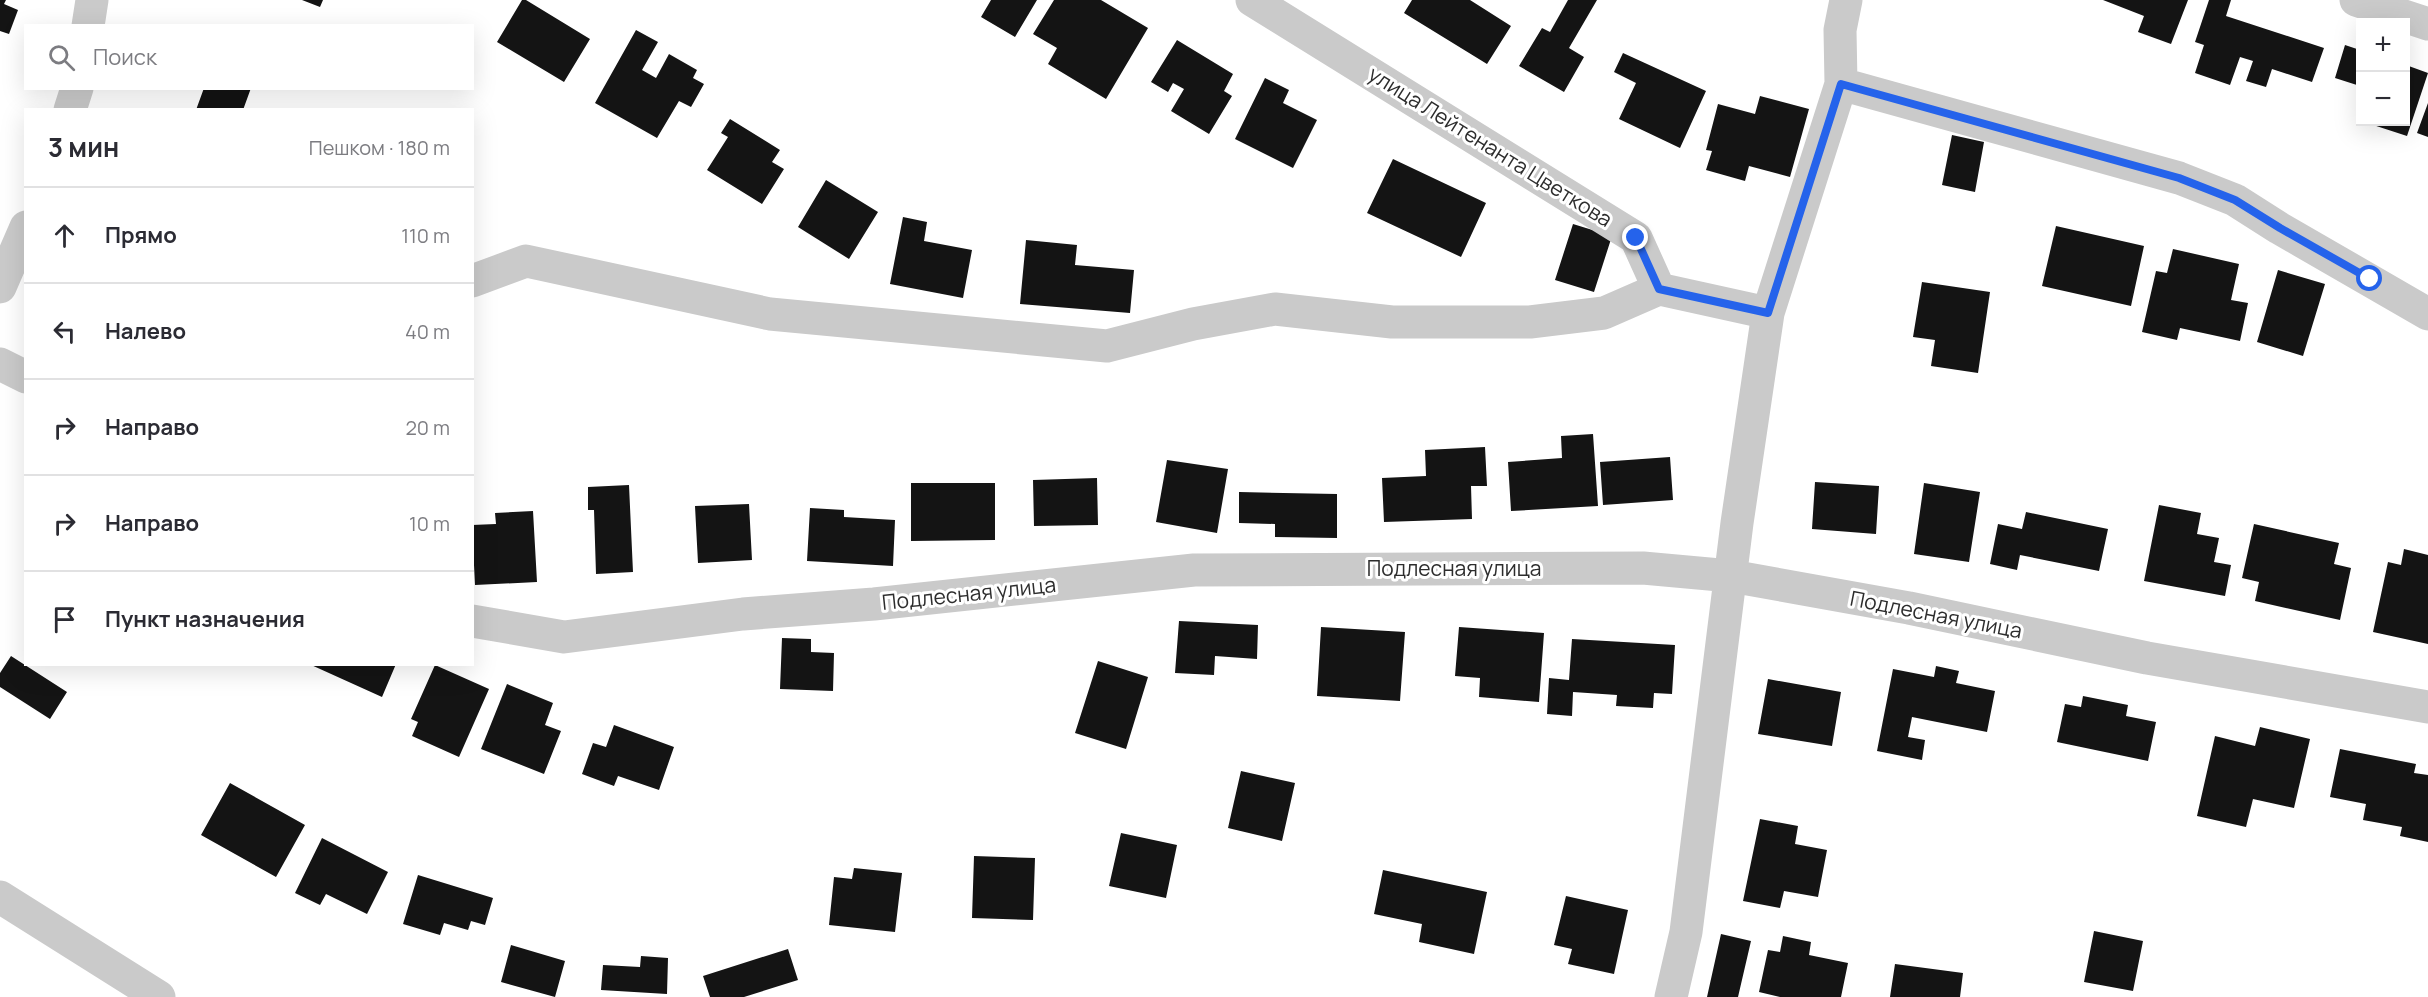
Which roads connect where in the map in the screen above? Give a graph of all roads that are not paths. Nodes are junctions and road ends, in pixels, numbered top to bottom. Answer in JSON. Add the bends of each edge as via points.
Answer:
{"nodes":[{"id":1,"x":92,"y":0,"type":"edge"},
{"id":2,"x":1252,"y":0,"type":"edge"},
{"id":3,"x":1846,"y":0,"type":"edge"},
{"id":4,"x":2356,"y":0,"type":"edge"},
{"id":5,"x":88,"y":24,"type":"edge"},
{"id":6,"x":2428,"y":24,"type":"edge"},
{"id":7,"x":1841,"y":84,"type":"junction"},
{"id":8,"x":76,"y":90,"type":"edge"},
{"id":9,"x":71,"y":108,"type":"edge"},
{"id":10,"x":24,"y":232,"type":"edge"},
{"id":11,"x":474,"y":280,"type":"edge"},
{"id":12,"x":0,"y":287,"type":"edge"},
{"id":13,"x":1659,"y":289,"type":"junction"},
{"id":14,"x":1768,"y":313,"type":"junction"},
{"id":15,"x":2428,"y":314,"type":"edge"},
{"id":16,"x":0,"y":364,"type":"edge"},
{"id":17,"x":24,"y":376,"type":"edge"},
{"id":18,"x":1731,"y":576,"type":"junction"},
{"id":19,"x":474,"y":621,"type":"edge"},
{"id":20,"x":2428,"y":707,"type":"edge"},
{"id":21,"x":0,"y":897,"type":"edge"},
{"id":22,"x":159,"y":997,"type":"edge"},
{"id":23,"x":1671,"y":997,"type":"edge"}],
"edges":[{"from":1,"to":5,"type":"street"},
{"from":2,"to":13,"type":"street","name":"улица Лейтенанта Цветкова","via":[[1636,238]]},
{"from":3,"to":7,"type":"street","via":[[1840,30]]},
{"from":4,"to":6,"type":"street"},
{"from":7,"to":14,"type":"street"},
{"from":7,"to":15,"type":"street","via":[[2179,178],[2235,200]]},
{"from":8,"to":9,"type":"street"},
{"from":10,"to":12,"type":"street"},
{"from":11,"to":13,"type":"street","via":[[526,261],[770,314],[1107,346],[1275,309],[1392,322],[1530,322],[1604,313]]},
{"from":13,"to":14,"type":"street"},
{"from":14,"to":18,"type":"street"},
{"from":16,"to":17,"type":"street"},
{"from":18,"to":19,"type":"street","name":"Подлесная улица","via":[[1643,568],[1194,570],[743,614],[564,637]]},
{"from":18,"to":20,"type":"street","name":"Подлесная улица","via":[[2147,658]]},
{"from":18,"to":23,"type":"street","via":[[1686,932]]},
{"from":21,"to":22,"type":"street"}]}
